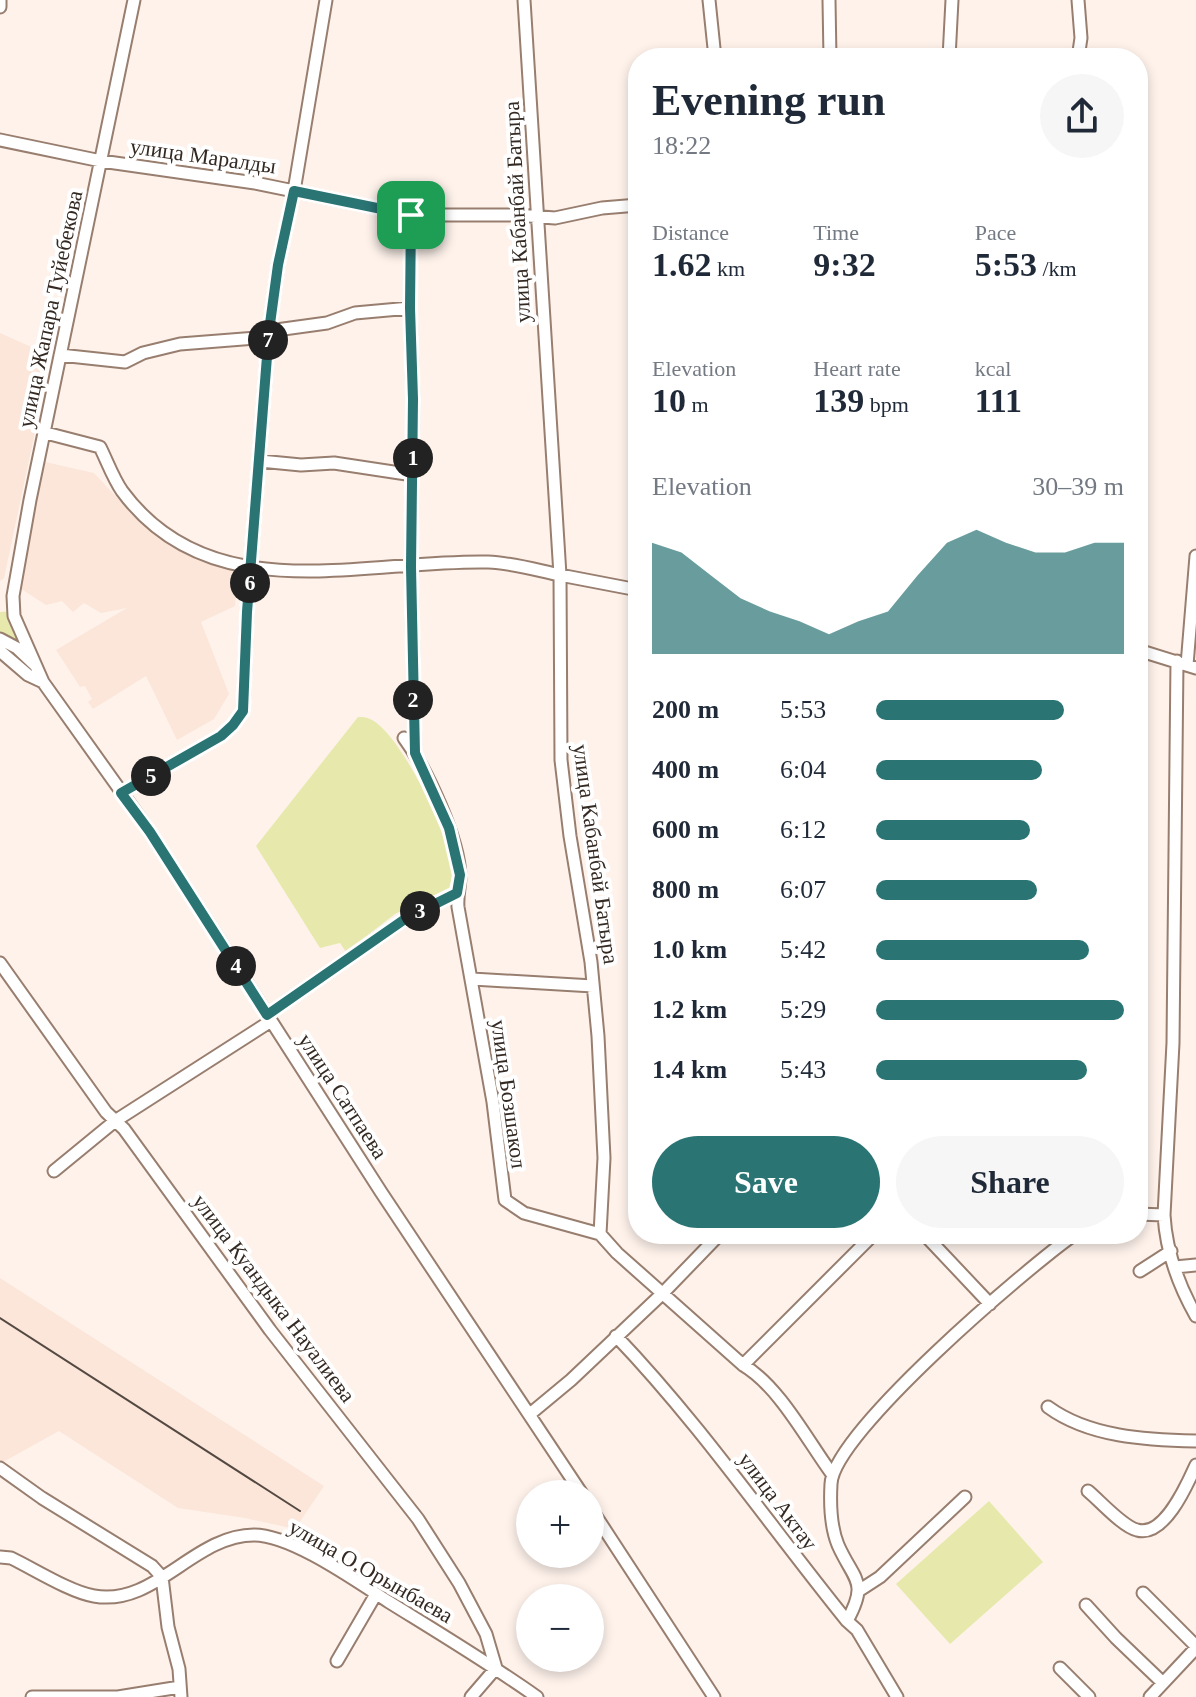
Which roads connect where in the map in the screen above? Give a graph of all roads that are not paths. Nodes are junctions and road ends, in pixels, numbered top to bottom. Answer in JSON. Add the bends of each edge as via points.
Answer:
{"nodes":[{"id":1,"x":0,"y":0,"type":"edge"},
{"id":2,"x":134,"y":0,"type":"edge"},
{"id":3,"x":326,"y":0,"type":"edge"},
{"id":4,"x":524,"y":0,"type":"edge"},
{"id":5,"x":709,"y":0,"type":"edge"},
{"id":6,"x":829,"y":0,"type":"edge"},
{"id":7,"x":952,"y":0,"type":"edge"},
{"id":8,"x":1078,"y":0,"type":"edge"},
{"id":9,"x":0,"y":7,"type":"edge"},
{"id":10,"x":714,"y":48,"type":"edge"},
{"id":11,"x":830,"y":48,"type":"edge"},
{"id":12,"x":950,"y":48,"type":"edge"},
{"id":13,"x":1080,"y":48,"type":"edge"},
{"id":14,"x":0,"y":140,"type":"edge"},
{"id":15,"x":101,"y":161,"type":"junction"},
{"id":16,"x":294,"y":191,"type":"junction"},
{"id":17,"x":628,"y":206,"type":"edge"},
{"id":18,"x":411,"y":215,"type":"junction"},
{"id":19,"x":538,"y":217,"type":"junction"},
{"id":20,"x":410,"y":308,"type":"junction"},
{"id":21,"x":269,"y":331,"type":"junction"},
{"id":22,"x":60,"y":355,"type":"junction"},
{"id":23,"x":46,"y":433,"type":"junction"},
{"id":24,"x":260,"y":461,"type":"junction"},
{"id":25,"x":413,"y":475,"type":"junction"},
{"id":26,"x":1196,"y":556,"type":"edge"},
{"id":27,"x":411,"y":567,"type":"junction"},
{"id":28,"x":252,"y":568,"type":"junction"},
{"id":29,"x":560,"y":575,"type":"junction"},
{"id":30,"x":628,"y":588,"type":"edge"},
{"id":31,"x":12,"y":606,"type":"junction"},
{"id":32,"x":2,"y":613,"type":"edge"},
{"id":33,"x":0,"y":639,"type":"edge"},
{"id":34,"x":0,"y":651,"type":"edge"},
{"id":35,"x":1148,"y":653,"type":"edge"},
{"id":36,"x":1187,"y":664,"type":"edge"},
{"id":37,"x":39,"y":669,"type":"junction"},
{"id":38,"x":43,"y":682,"type":"junction"},
{"id":39,"x":404,"y":738,"type":"dead end"},
{"id":40,"x":415,"y":753,"type":"junction"},
{"id":41,"x":121,"y":793,"type":"junction"},
{"id":42,"x":457,"y":893,"type":"junction"},
{"id":43,"x":0,"y":963,"type":"edge"},
{"id":44,"x":472,"y":979,"type":"junction"},
{"id":45,"x":593,"y":986,"type":"junction"},
{"id":46,"x":269,"y":1018,"type":"junction"},
{"id":47,"x":115,"y":1121,"type":"junction"},
{"id":48,"x":54,"y":1171,"type":"dead end"},
{"id":49,"x":1148,"y":1214,"type":"edge"},
{"id":50,"x":1164,"y":1215,"type":"junction"},
{"id":51,"x":600,"y":1234,"type":"junction"},
{"id":52,"x":710,"y":1244,"type":"edge"},
{"id":53,"x":864,"y":1244,"type":"edge"},
{"id":54,"x":933,"y":1244,"type":"edge"},
{"id":55,"x":1063,"y":1244,"type":"edge"},
{"id":56,"x":1171,"y":1251,"type":"junction"},
{"id":57,"x":1196,"y":1265,"type":"edge"},
{"id":58,"x":1175,"y":1267,"type":"junction"},
{"id":59,"x":1140,"y":1271,"type":"dead end"},
{"id":60,"x":663,"y":1293,"type":"junction"},
{"id":61,"x":990,"y":1304,"type":"junction"},
{"id":62,"x":1196,"y":1316,"type":"edge"},
{"id":63,"x":616,"y":1336,"type":"junction"},
{"id":64,"x":743,"y":1365,"type":"junction"},
{"id":65,"x":1048,"y":1407,"type":"dead end"},
{"id":66,"x":530,"y":1414,"type":"junction"},
{"id":67,"x":1196,"y":1441,"type":"edge"},
{"id":68,"x":1196,"y":1465,"type":"edge"},
{"id":69,"x":0,"y":1468,"type":"edge"},
{"id":70,"x":832,"y":1474,"type":"junction"},
{"id":71,"x":573,"y":1480,"type":"edge"},
{"id":72,"x":1088,"y":1491,"type":"dead end"},
{"id":73,"x":965,"y":1497,"type":"dead end"},
{"id":74,"x":604,"y":1528,"type":"edge"},
{"id":75,"x":0,"y":1557,"type":"edge"},
{"id":76,"x":162,"y":1577,"type":"junction"},
{"id":77,"x":860,"y":1590,"type":"junction"},
{"id":78,"x":1143,"y":1593,"type":"dead end"},
{"id":79,"x":376,"y":1594,"type":"junction"},
{"id":80,"x":1086,"y":1605,"type":"dead end"},
{"id":81,"x":847,"y":1621,"type":"junction"},
{"id":82,"x":1196,"y":1647,"type":"edge"},
{"id":83,"x":337,"y":1661,"type":"dead end"},
{"id":84,"x":496,"y":1668,"type":"junction"},
{"id":85,"x":1060,"y":1668,"type":"dead end"},
{"id":86,"x":1163,"y":1683,"type":"junction"},
{"id":87,"x":180,"y":1692,"type":"edge"},
{"id":88,"x":32,"y":1697,"type":"edge"},
{"id":89,"x":471,"y":1697,"type":"edge"},
{"id":90,"x":537,"y":1697,"type":"edge"},
{"id":91,"x":714,"y":1697,"type":"edge"},
{"id":92,"x":897,"y":1697,"type":"edge"},
{"id":93,"x":1089,"y":1697,"type":"edge"},
{"id":94,"x":1150,"y":1697,"type":"edge"}],
"edges":[{"from":1,"to":9,"type":"street"},
{"from":2,"to":15,"type":"street","name":"улица Жапара Туйебекова"},
{"from":3,"to":16,"type":"street"},
{"from":4,"to":19,"type":"street","name":"улица Кабанбай Батыра"},
{"from":5,"to":10,"type":"street"},
{"from":6,"to":11,"type":"street"},
{"from":7,"to":12,"type":"street"},
{"from":8,"to":13,"type":"street"},
{"from":14,"to":15,"type":"street","name":"улица Маралды"},
{"from":15,"to":16,"type":"street","name":"улица Маралды"},
{"from":15,"to":22,"type":"street","name":"улица Жапара Туйебекова"},
{"from":16,"to":18,"type":"street","name":"улица Маралды"},
{"from":16,"to":21,"type":"street"},
{"from":17,"to":19,"type":"street","name":"улица Маралды"},
{"from":18,"to":19,"type":"street","name":"улица Маралды"},
{"from":18,"to":20,"type":"street"},
{"from":19,"to":29,"type":"street","name":"улица Кабанбай Батыра"},
{"from":20,"to":21,"type":"street"},
{"from":20,"to":25,"type":"street"},
{"from":21,"to":22,"type":"street","via":[[257,338],[162,348],[125,362]]},
{"from":21,"to":24,"type":"street"},
{"from":22,"to":23,"type":"street","name":"улица Жапара Туйебекова"},
{"from":23,"to":28,"type":"street","via":[[100,447],[120,489],[177,541]]},
{"from":23,"to":31,"type":"street","name":"улица Жапара Туйебекова"},
{"from":24,"to":25,"type":"street","via":[[334,463]]},
{"from":24,"to":28,"type":"street"},
{"from":25,"to":27,"type":"street"},
{"from":26,"to":36,"type":"street"},
{"from":27,"to":28,"type":"street"},
{"from":27,"to":29,"type":"street","via":[[487,562]]},
{"from":27,"to":40,"type":"street"},
{"from":28,"to":41,"type":"street","via":[[239,718],[221,736]]},
{"from":29,"to":30,"type":"street"},
{"from":29,"to":45,"type":"street","name":"улица Кабанбай Батыра","via":[[561,760]]},
{"from":31,"to":32,"type":"street"},
{"from":31,"to":37,"type":"street"},
{"from":33,"to":37,"type":"street"},
{"from":34,"to":38,"type":"street","name":"улица Сатпаева"},
{"from":35,"to":36,"type":"street"},
{"from":36,"to":50,"type":"street"},
{"from":37,"to":38,"type":"street","name":"улица Сатпаева"},
{"from":38,"to":41,"type":"street","name":"улица Сатпаева"},
{"from":39,"to":40,"type":"street"},
{"from":40,"to":42,"type":"street","name":"улица Бозшакол","via":[[449,828],[460,875]]},
{"from":41,"to":46,"type":"street","name":"улица Сатпаева"},
{"from":42,"to":44,"type":"street","name":"улица Бозшакол"},
{"from":42,"to":46,"type":"street","via":[[405,919]]},
{"from":43,"to":47,"type":"street","name":"улица Куандыка Науалиева"},
{"from":44,"to":45,"type":"street"},
{"from":44,"to":51,"type":"street","name":"улица Бозшакол","via":[[505,1200],[524,1213]]},
{"from":45,"to":51,"type":"street","name":"улица Кабанбай Батыра","via":[[604,1158]]},
{"from":46,"to":47,"type":"street"},
{"from":46,"to":66,"type":"street","name":"улица Сатпаева"},
{"from":47,"to":48,"type":"street"},
{"from":47,"to":84,"type":"street","name":"улица Куандыка Науалиева","via":[[418,1519],[486,1634]]},
{"from":49,"to":50,"type":"street"},
{"from":50,"to":56,"type":"street"},
{"from":51,"to":60,"type":"street"},
{"from":52,"to":60,"type":"street"},
{"from":53,"to":64,"type":"street"},
{"from":54,"to":61,"type":"street"},
{"from":55,"to":61,"type":"street"},
{"from":56,"to":58,"type":"street"},
{"from":56,"to":59,"type":"street"},
{"from":57,"to":58,"type":"street"},
{"from":58,"to":62,"type":"street"},
{"from":60,"to":63,"type":"street"},
{"from":60,"to":64,"type":"street"},
{"from":61,"to":70,"type":"street","via":[[886,1401]]},
{"from":63,"to":66,"type":"street"},
{"from":63,"to":81,"type":"street","name":"улица Актау","via":[[683,1412]]},
{"from":64,"to":70,"type":"street","via":[[776,1396]]},
{"from":65,"to":67,"type":"street","via":[[1079,1425],[1115,1434]]},
{"from":66,"to":71,"type":"street","name":"улица Сатпаева"},
{"from":68,"to":72,"type":"street","via":[[1163,1522],[1144,1531],[1132,1528]]},
{"from":69,"to":76,"type":"street"},
{"from":70,"to":77,"type":"street","via":[[837,1543]]},
{"from":73,"to":77,"type":"street"},
{"from":74,"to":91,"type":"street"},
{"from":75,"to":76,"type":"street","name":"улица О.Орынбаева","via":[[95,1597],[130,1594]]},
{"from":76,"to":79,"type":"street","name":"улица О.Орынбаева","via":[[211,1546],[267,1536],[290,1543]]},
{"from":76,"to":87,"type":"street"},
{"from":77,"to":81,"type":"street"},
{"from":78,"to":82,"type":"street"},
{"from":79,"to":83,"type":"street"},
{"from":79,"to":84,"type":"street","name":"улица О.Орынбаева"},
{"from":80,"to":86,"type":"street"},
{"from":81,"to":92,"type":"street","name":"улица Актау"},
{"from":82,"to":86,"type":"street"},
{"from":84,"to":89,"type":"street"},
{"from":84,"to":90,"type":"street","name":"улица О.Орынбаева"},
{"from":85,"to":93,"type":"street"},
{"from":86,"to":94,"type":"street"},
{"from":87,"to":88,"type":"street"}]}
